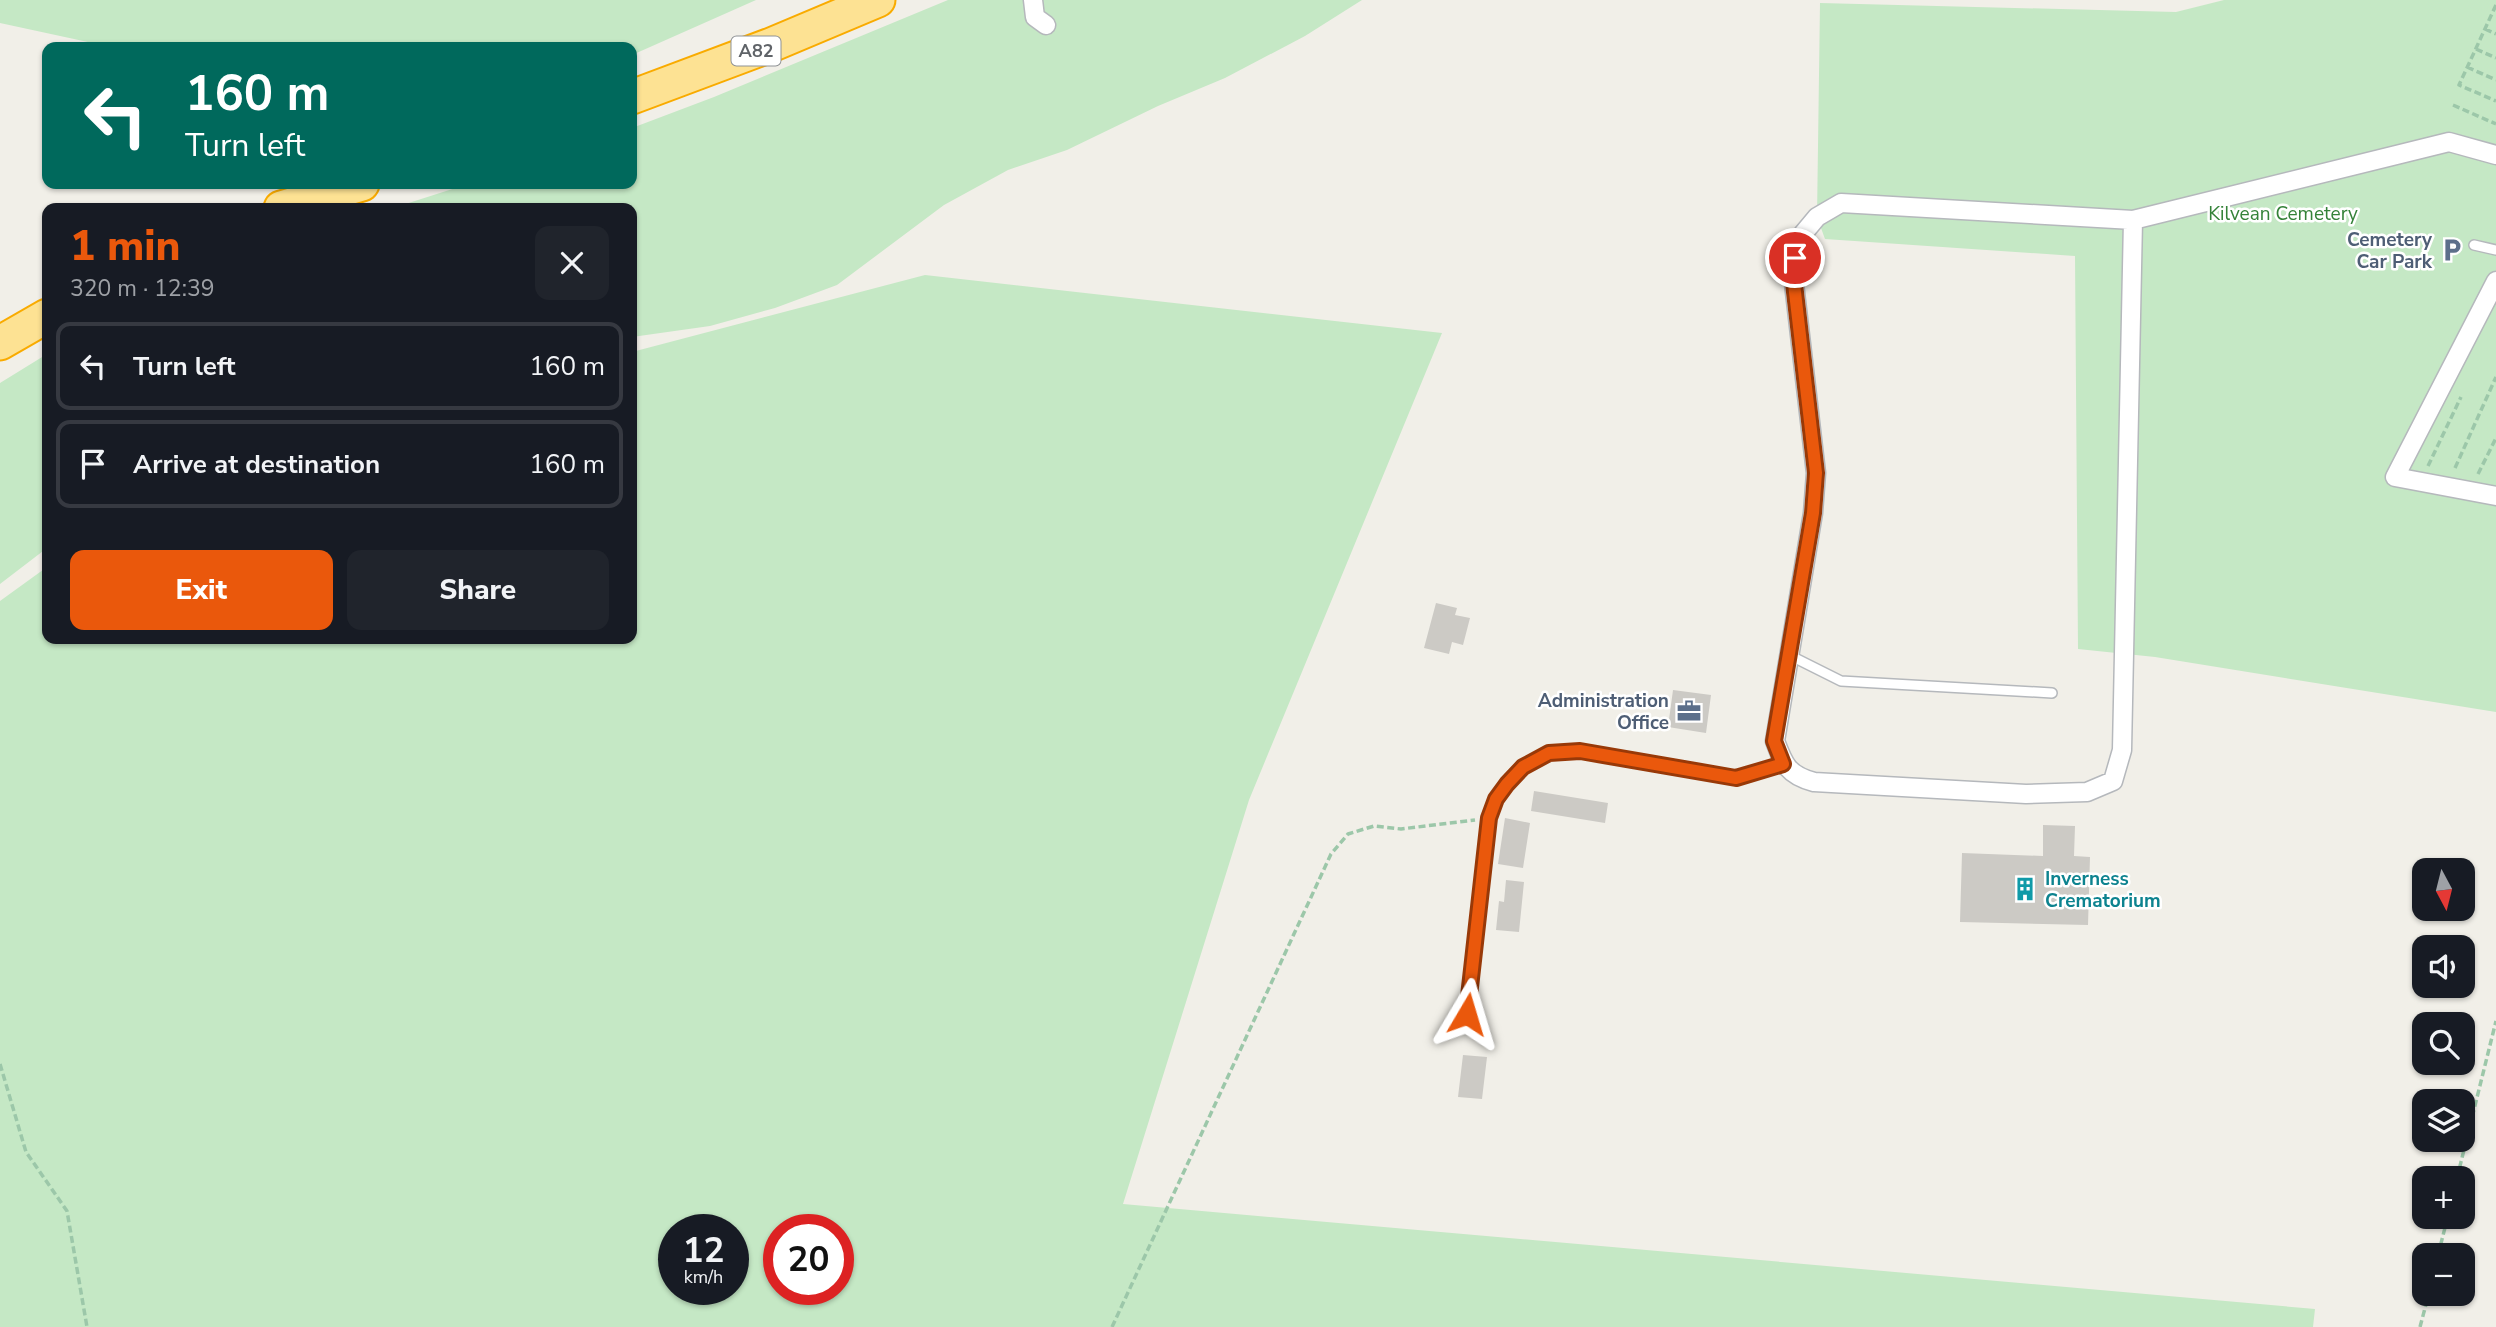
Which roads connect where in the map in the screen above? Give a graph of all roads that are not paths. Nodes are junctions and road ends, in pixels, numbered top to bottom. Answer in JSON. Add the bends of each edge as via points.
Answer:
{"nodes":[{"id":1,"x":878,"y":0,"type":"edge"},
{"id":2,"x":1033,"y":0,"type":"edge"},
{"id":3,"x":1046,"y":25,"type":"dead end"},
{"id":4,"x":637,"y":95,"type":"edge"},
{"id":5,"x":2496,"y":155,"type":"edge"},
{"id":6,"x":345,"y":189,"type":"edge"},
{"id":7,"x":298,"y":203,"type":"edge"},
{"id":8,"x":2133,"y":220,"type":"junction"},
{"id":9,"x":2474,"y":245,"type":"dead end"},
{"id":10,"x":2496,"y":250,"type":"edge"},
{"id":11,"x":2496,"y":281,"type":"edge"},
{"id":12,"x":42,"y":319,"type":"edge"},
{"id":13,"x":0,"y":343,"type":"edge"},
{"id":14,"x":2496,"y":496,"type":"edge"},
{"id":15,"x":1789,"y":655,"type":"junction"},
{"id":16,"x":2052,"y":693,"type":"dead end"},
{"id":17,"x":1783,"y":764,"type":"junction"},
{"id":18,"x":1467,"y":1014,"type":"dead end"}],
"edges":[{"from":1,"to":4,"type":"highway","number":"A82"},
{"from":2,"to":3,"type":"street","via":[[1035,17]]},
{"from":5,"to":8,"type":"street","via":[[2449,142]]},
{"from":6,"to":7,"type":"highway"},
{"from":8,"to":15,"type":"street","via":[[1841,203],[1817,217],[1797,241],[1793,275],[1816,473]]},
{"from":8,"to":17,"type":"street","via":[[2122,750],[2113,781],[2087,792],[2026,794],[1814,782],[1798,778]]},
{"from":9,"to":10,"type":"lane"},
{"from":11,"to":14,"type":"street","via":[[2395,477]]},
{"from":12,"to":13,"type":"highway"},
{"from":15,"to":16,"type":"lane","via":[[1841,681]]},
{"from":15,"to":17,"type":"street","via":[[1774,741]]},
{"from":17,"to":18,"type":"lane","via":[[1736,778],[1580,751],[1549,753],[1523,767],[1496,799],[1489,818]]}]}
